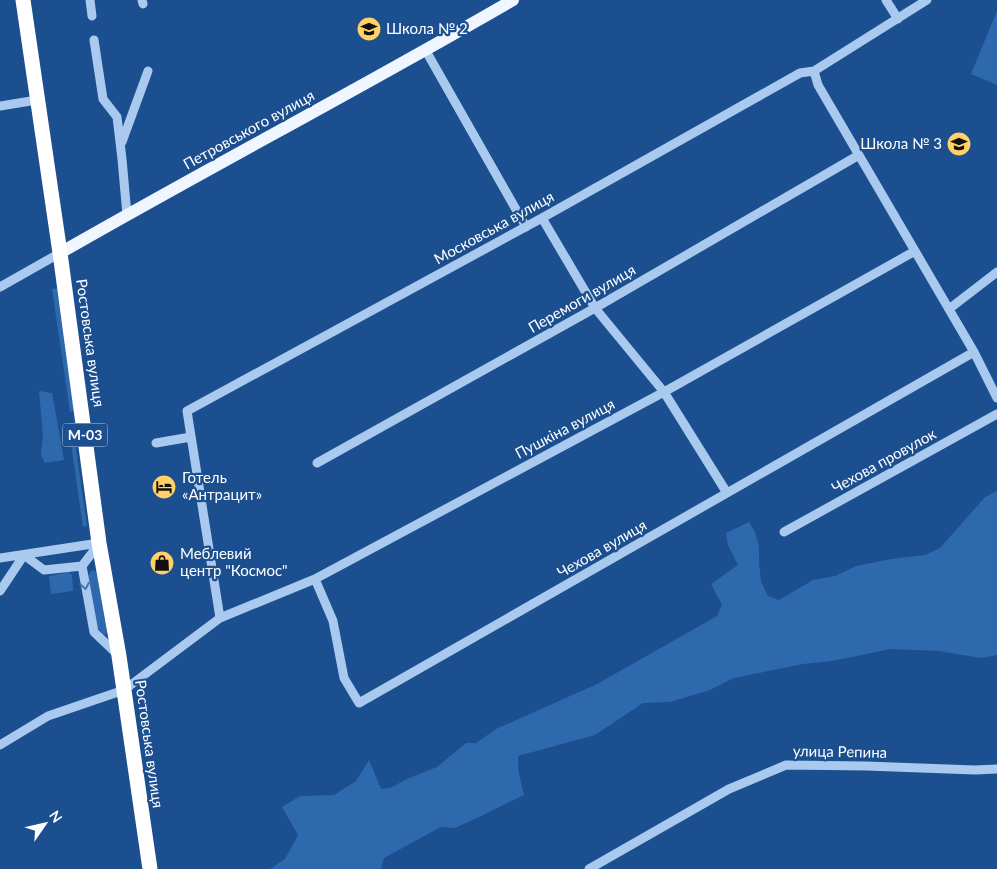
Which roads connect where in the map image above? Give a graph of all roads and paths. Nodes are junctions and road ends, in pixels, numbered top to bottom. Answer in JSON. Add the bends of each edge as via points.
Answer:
{"nodes":[{"id":1,"x":23,"y":0,"type":"edge"},
{"id":2,"x":90,"y":0,"type":"edge"},
{"id":3,"x":513,"y":0,"type":"edge"},
{"id":4,"x":886,"y":0,"type":"edge"},
{"id":5,"x":927,"y":0,"type":"edge"},
{"id":6,"x":92,"y":16,"type":"dead end"},
{"id":7,"x":898,"y":19,"type":"junction"},
{"id":8,"x":94,"y":40,"type":"dead end"},
{"id":9,"x":426,"y":51,"type":"junction"},
{"id":10,"x":148,"y":71,"type":"dead end"},
{"id":11,"x":814,"y":71,"type":"junction"},
{"id":12,"x":37,"y":100,"type":"junction"},
{"id":13,"x":0,"y":106,"type":"edge"},
{"id":14,"x":120,"y":145,"type":"junction"},
{"id":15,"x":859,"y":155,"type":"junction"},
{"id":16,"x":127,"y":215,"type":"junction"},
{"id":17,"x":542,"y":218,"type":"junction"},
{"id":18,"x":526,"y":226,"type":"junction"},
{"id":19,"x":915,"y":251,"type":"junction"},
{"id":20,"x":60,"y":253,"type":"junction"},
{"id":21,"x":997,"y":272,"type":"edge"},
{"id":22,"x":0,"y":287,"type":"edge"},
{"id":23,"x":595,"y":308,"type":"junction"},
{"id":24,"x":949,"y":309,"type":"junction"},
{"id":25,"x":974,"y":352,"type":"junction"},
{"id":26,"x":664,"y":392,"type":"junction"},
{"id":27,"x":997,"y":398,"type":"edge"},
{"id":28,"x":997,"y":414,"type":"edge"},
{"id":29,"x":191,"y":437,"type":"junction"},
{"id":30,"x":156,"y":443,"type":"dead end"},
{"id":31,"x":317,"y":463,"type":"dead end"},
{"id":32,"x":727,"y":493,"type":"junction"},
{"id":33,"x":784,"y":532,"type":"dead end"},
{"id":34,"x":100,"y":543,"type":"junction"},
{"id":35,"x":24,"y":554,"type":"junction"},
{"id":36,"x":0,"y":558,"type":"edge"},
{"id":37,"x":82,"y":566,"type":"junction"},
{"id":38,"x":315,"y":579,"type":"junction"},
{"id":39,"x":0,"y":591,"type":"edge"},
{"id":40,"x":220,"y":618,"type":"junction"},
{"id":41,"x":119,"y":656,"type":"junction"},
{"id":42,"x":124,"y":690,"type":"junction"},
{"id":43,"x":0,"y":745,"type":"edge"},
{"id":44,"x":997,"y":769,"type":"edge"},
{"id":45,"x":150,"y":869,"type":"edge"},
{"id":46,"x":589,"y":869,"type":"edge"}],
"edges":[{"from":1,"to":12,"type":"highway","name":"Ростовська вулиця","number":"М-03"},
{"from":2,"to":6,"type":"street"},
{"from":3,"to":9,"type":"main road","name":"Петровського вулиця"},
{"from":4,"to":7,"type":"street"},
{"from":5,"to":7,"type":"street","name":"Московська вулиця"},
{"from":7,"to":11,"type":"street","name":"Московська вулиця"},
{"from":8,"to":14,"type":"street","via":[[103,98],[117,118]]},
{"from":9,"to":16,"type":"main road","name":"Петровського вулиця"},
{"from":9,"to":18,"type":"street"},
{"from":10,"to":14,"type":"street"},
{"from":11,"to":15,"type":"street","via":[[818,85]]},
{"from":11,"to":17,"type":"street","name":"Московська вулиця","via":[[800,72]]},
{"from":12,"to":13,"type":"street"},
{"from":12,"to":20,"type":"highway","name":"Ростовська вулиця","number":"М-03"},
{"from":14,"to":16,"type":"street"},
{"from":15,"to":19,"type":"street"},
{"from":15,"to":23,"type":"street","name":"Перемоги вулиця"},
{"from":16,"to":20,"type":"main road","name":"Петровського вулиця"},
{"from":17,"to":18,"type":"street","name":"Московська вулиця"},
{"from":17,"to":23,"type":"street"},
{"from":18,"to":29,"type":"street","name":"Московська вулиця","via":[[187,411]]},
{"from":19,"to":24,"type":"street"},
{"from":19,"to":26,"type":"street","name":"Пушкіна вулиця"},
{"from":20,"to":22,"type":"street","name":"Петровського вулиця"},
{"from":20,"to":34,"type":"highway","name":"Ростовська вулиця","number":"М-03"},
{"from":21,"to":24,"type":"street"},
{"from":23,"to":26,"type":"street"},
{"from":23,"to":31,"type":"street","name":"Перемоги вулиця"},
{"from":24,"to":25,"type":"street"},
{"from":25,"to":27,"type":"street"},
{"from":25,"to":32,"type":"street","name":"Чехова вулиця"},
{"from":26,"to":32,"type":"street"},
{"from":26,"to":38,"type":"street","name":"Пушкіна вулиця"},
{"from":28,"to":33,"type":"street","name":"Чехова провулок"},
{"from":29,"to":30,"type":"street"},
{"from":29,"to":40,"type":"street"},
{"from":32,"to":38,"type":"street","name":"Чехова вулиця","via":[[358,703],[344,678],[333,621]]},
{"from":34,"to":35,"type":"street"},
{"from":34,"to":37,"type":"street"},
{"from":34,"to":41,"type":"highway","name":"Ростовська вулиця","number":"М-03"},
{"from":35,"to":36,"type":"street"},
{"from":35,"to":37,"type":"street","via":[[44,570]]},
{"from":35,"to":39,"type":"street"},
{"from":37,"to":41,"type":"street","one_way":true,"via":[[94,632]]},
{"from":38,"to":40,"type":"street","name":"Пушкіна вулиця"},
{"from":40,"to":42,"type":"street","name":"Пушкіна вулиця"},
{"from":41,"to":42,"type":"highway","name":"Ростовська вулиця","number":"М-03"},
{"from":42,"to":43,"type":"street","name":"Пушкіна вулиця","via":[[48,716]]},
{"from":42,"to":45,"type":"highway","name":"Ростовська вулиця","number":"М-03"},
{"from":44,"to":46,"type":"street","name":"улица Репина","via":[[786,765],[729,789]]}]}
